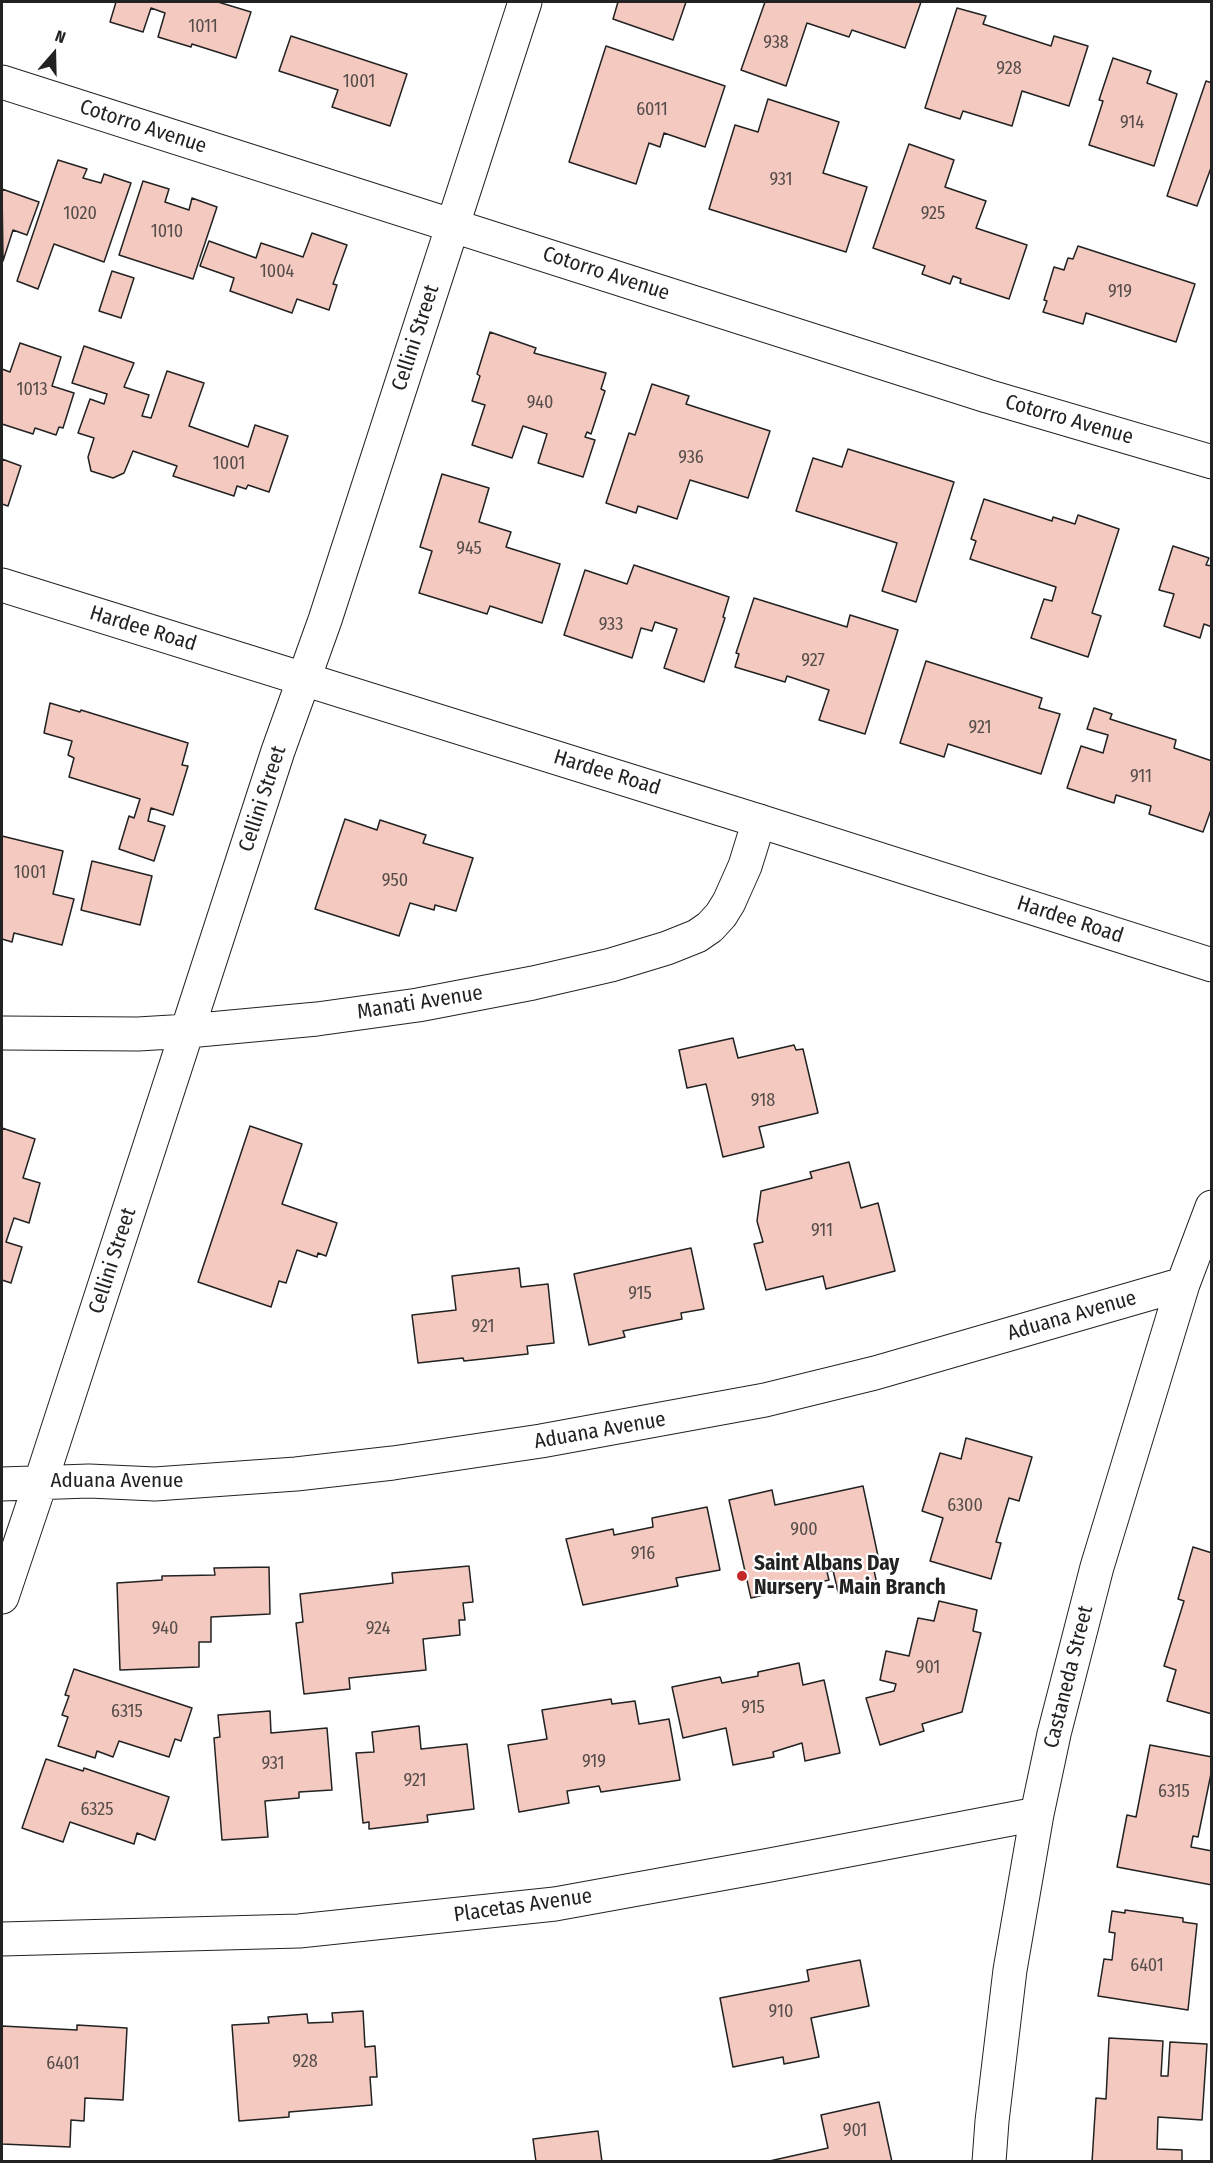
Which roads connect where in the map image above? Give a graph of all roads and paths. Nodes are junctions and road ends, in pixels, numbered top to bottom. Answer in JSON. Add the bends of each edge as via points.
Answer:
{"nodes":[{"id":1,"x":525,"y":2,"type":"edge"},
{"id":2,"x":2,"y":82,"type":"edge"},
{"id":3,"x":453,"y":225,"type":"junction"},
{"id":4,"x":1212,"y":462,"type":"edge"},
{"id":5,"x":2,"y":585,"type":"edge"},
{"id":6,"x":304,"y":679,"type":"junction"},
{"id":7,"x":759,"y":821,"type":"junction"},
{"id":8,"x":1212,"y":965,"type":"edge"},
{"id":9,"x":188,"y":1031,"type":"junction"},
{"id":10,"x":2,"y":1033,"type":"edge"},
{"id":11,"x":1212,"y":1207,"type":"edge"},
{"id":12,"x":1183,"y":1284,"type":"junction"},
{"id":13,"x":41,"y":1481,"type":"junction"},
{"id":14,"x":2,"y":1484,"type":"edge"},
{"id":15,"x":2,"y":1597,"type":"edge"},
{"id":16,"x":1037,"y":1814,"type":"junction"},
{"id":17,"x":2,"y":1939,"type":"edge"},
{"id":18,"x":989,"y":2162,"type":"edge"}],
"edges":[{"from":1,"to":3,"type":"street","name":"Cellini Street"},
{"from":2,"to":3,"type":"street","name":"Cotorro Avenue"},
{"from":3,"to":4,"type":"street","name":"Cotorro Avenue","via":[[987,396]]},
{"from":3,"to":6,"type":"street","name":"Cellini Street"},
{"from":5,"to":6,"type":"street","name":"Hardee Road"},
{"from":6,"to":7,"type":"street","name":"Hardee Road"},
{"from":6,"to":9,"type":"street","name":"Cellini Street"},
{"from":7,"to":8,"type":"street","name":"Hardee Road"},
{"from":7,"to":9,"type":"street","name":"Manati Avenue","via":[[745,866],[721,915],[697,936],[667,948],[533,983],[418,1005]]},
{"from":9,"to":10,"type":"street","name":"Manati Avenue"},
{"from":9,"to":13,"type":"street","name":"Cellini Street"},
{"from":11,"to":12,"type":"street","name":"Castaneda Street"},
{"from":12,"to":13,"type":"street","name":"Aduana Avenue","via":[[875,1373],[765,1400],[595,1432],[469,1453],[296,1474],[155,1484]]},
{"from":12,"to":16,"type":"street","name":"Castaneda Street","via":[[1097,1567]]},
{"from":13,"to":14,"type":"street","name":"Aduana Avenue"},
{"from":13,"to":15,"type":"street","name":"Cellini Street"},
{"from":16,"to":17,"type":"street","name":"Placetas Avenue","via":[[555,1904],[299,1931]]},
{"from":16,"to":18,"type":"street","name":"Castaneda Street","via":[[1010,1970]]}]}
